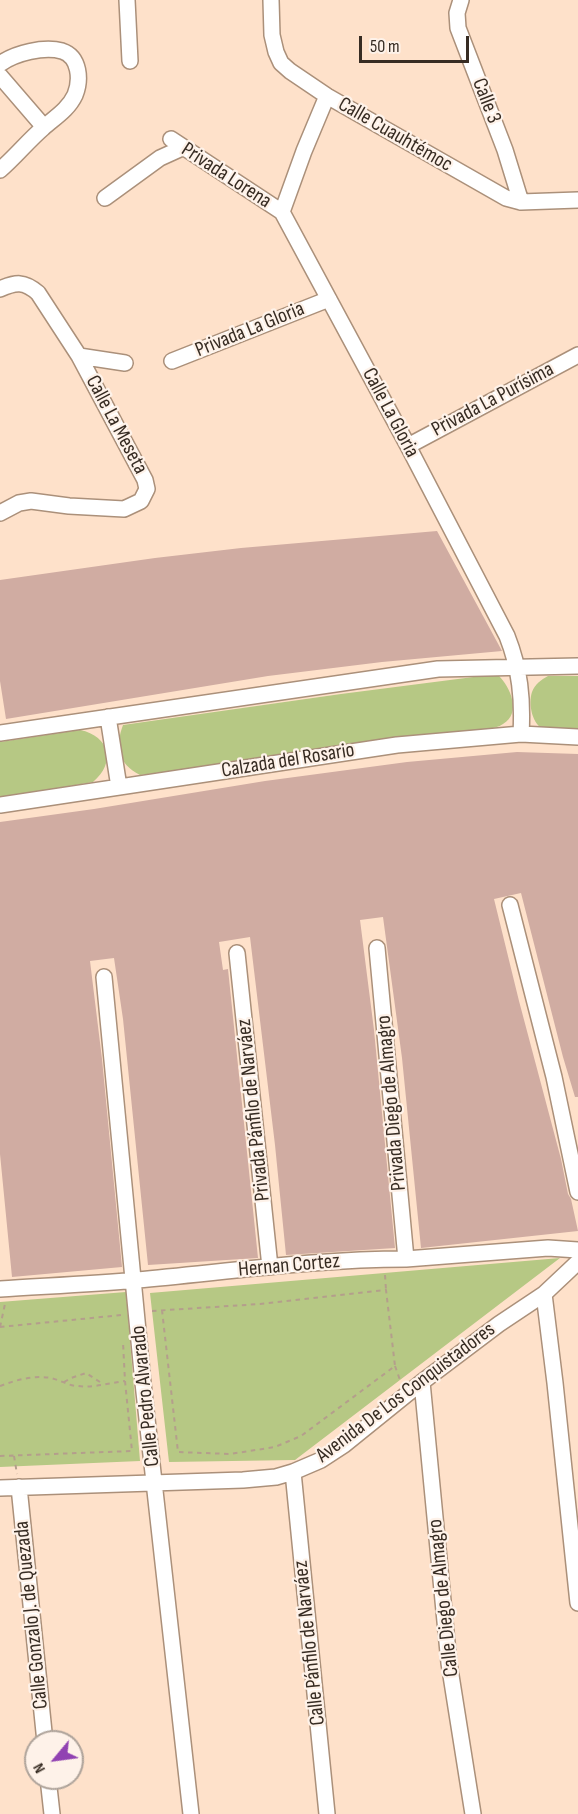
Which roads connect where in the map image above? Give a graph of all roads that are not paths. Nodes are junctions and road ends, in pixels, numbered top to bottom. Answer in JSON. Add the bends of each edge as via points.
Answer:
{"nodes":[{"id":1,"x":127,"y":0,"type":"edge"},
{"id":2,"x":271,"y":0,"type":"edge"},
{"id":3,"x":461,"y":0,"type":"edge"},
{"id":4,"x":130,"y":61,"type":"dead end"},
{"id":5,"x":0,"y":64,"type":"edge"},
{"id":6,"x":0,"y":76,"type":"edge"},
{"id":7,"x":327,"y":96,"type":"junction"},
{"id":8,"x":44,"y":127,"type":"junction"},
{"id":9,"x":0,"y":170,"type":"edge"},
{"id":10,"x":105,"y":198,"type":"dead end"},
{"id":11,"x":578,"y":200,"type":"edge"},
{"id":12,"x":521,"y":202,"type":"junction"},
{"id":13,"x":282,"y":212,"type":"junction"},
{"id":14,"x":0,"y":289,"type":"edge"},
{"id":15,"x":329,"y":300,"type":"junction"},
{"id":16,"x":578,"y":355,"type":"edge"},
{"id":17,"x":79,"y":356,"type":"junction"},
{"id":18,"x":172,"y":362,"type":"dead end"},
{"id":19,"x":124,"y":363,"type":"dead end"},
{"id":20,"x":408,"y":446,"type":"junction"},
{"id":21,"x":0,"y":513,"type":"edge"},
{"id":22,"x":578,"y":666,"type":"edge"},
{"id":23,"x":518,"y":668,"type":"junction"},
{"id":24,"x":108,"y":717,"type":"junction"},
{"id":25,"x":0,"y":733,"type":"edge"},
{"id":26,"x":520,"y":734,"type":"junction"},
{"id":27,"x":578,"y":737,"type":"edge"},
{"id":28,"x":119,"y":787,"type":"junction"},
{"id":29,"x":0,"y":805,"type":"edge"},
{"id":30,"x":510,"y":905,"type":"dead end"},
{"id":31,"x":377,"y":948,"type":"dead end"},
{"id":32,"x":237,"y":953,"type":"dead end"},
{"id":33,"x":104,"y":977,"type":"dead end"},
{"id":34,"x":578,"y":1192,"type":"edge"},
{"id":35,"x":578,"y":1250,"type":"edge"},
{"id":36,"x":406,"y":1259,"type":"junction"},
{"id":37,"x":578,"y":1262,"type":"edge"},
{"id":38,"x":270,"y":1267,"type":"junction"},
{"id":39,"x":134,"y":1280,"type":"junction"},
{"id":40,"x":4,"y":1289,"type":"edge"},
{"id":41,"x":544,"y":1294,"type":"junction"},
{"id":42,"x":422,"y":1382,"type":"junction"},
{"id":43,"x":293,"y":1472,"type":"junction"},
{"id":44,"x":154,"y":1483,"type":"junction"},
{"id":45,"x":19,"y":1487,"type":"junction"},
{"id":46,"x":0,"y":1488,"type":"edge"},
{"id":47,"x":578,"y":1603,"type":"edge"},
{"id":48,"x":44,"y":1730,"type":"edge"},
{"id":49,"x":49,"y":1790,"type":"edge"},
{"id":50,"x":51,"y":1814,"type":"edge"},
{"id":51,"x":190,"y":1814,"type":"edge"},
{"id":52,"x":327,"y":1814,"type":"edge"},
{"id":53,"x":473,"y":1814,"type":"edge"}],
"edges":[{"from":1,"to":4,"type":"street"},
{"from":2,"to":7,"type":"street","name":"Calle Cuauhtémoc","via":[[272,35],[281,63]]},
{"from":3,"to":12,"type":"street","name":"Calle 3","via":[[458,28],[506,150]]},
{"from":5,"to":8,"type":"street","via":[[9,57],[29,52],[62,51],[75,62],[75,95],[58,117]]},
{"from":6,"to":8,"type":"street"},
{"from":7,"to":12,"type":"street","name":"Calle Cuauhtémoc","via":[[506,198]]},
{"from":7,"to":13,"type":"street"},
{"from":8,"to":9,"type":"street"},
{"from":10,"to":13,"type":"street","name":"Privada Lorena","via":[[177,144]]},
{"from":11,"to":12,"type":"street","name":"Calle Cuauhtémoc"},
{"from":13,"to":15,"type":"street","name":"Calle La Gloria"},
{"from":14,"to":17,"type":"street","name":"Calle La Meseta","via":[[20,284],[38,292]]},
{"from":15,"to":18,"type":"street","name":"Privada La Gloria"},
{"from":15,"to":20,"type":"street","name":"Calle La Gloria"},
{"from":16,"to":20,"type":"street","name":"Privada La Purísima"},
{"from":17,"to":19,"type":"street"},
{"from":17,"to":21,"type":"street","name":"Calle La Meseta","via":[[145,480],[145,495],[124,509],[31,501]]},
{"from":20,"to":23,"type":"street","name":"Calle La Gloria","via":[[497,615]]},
{"from":22,"to":23,"type":"street"},
{"from":23,"to":24,"type":"street","via":[[438,669]]},
{"from":23,"to":26,"type":"street","name":"Calle La Gloria","via":[[522,692]]},
{"from":24,"to":25,"type":"street"},
{"from":24,"to":28,"type":"street"},
{"from":26,"to":27,"type":"street","name":"Calzada del Rosario"},
{"from":26,"to":28,"type":"street","name":"Calzada del Rosario","via":[[397,745]]},
{"from":28,"to":29,"type":"street","name":"Calzada del Rosario"},
{"from":30,"to":34,"type":"street","via":[[554,1077]]},
{"from":31,"to":36,"type":"street","name":"Privada Diego de Almagro"},
{"from":32,"to":38,"type":"street","name":"Privada Pánfilo de Narváez"},
{"from":33,"to":39,"type":"street","name":"Calle Pedro Alvarado"},
{"from":35,"to":36,"type":"street","name":"Hernan Cortez","via":[[548,1248]]},
{"from":36,"to":38,"type":"street","name":"Hernan Cortez"},
{"from":37,"to":41,"type":"street","name":"Avenida De Los Conquistadores"},
{"from":38,"to":39,"type":"street","name":"Hernan Cortez"},
{"from":39,"to":40,"type":"street","name":"Hernan Cortez"},
{"from":39,"to":44,"type":"street","name":"Calle Pedro Alvarado"},
{"from":41,"to":42,"type":"street","name":"Avenida De Los Conquistadores"},
{"from":41,"to":47,"type":"street"},
{"from":42,"to":43,"type":"street","name":"Avenida De Los Conquistadores","via":[[344,1445]]},
{"from":42,"to":53,"type":"street","name":"Calle Diego de Almagro","via":[[449,1663]]},
{"from":43,"to":44,"type":"street","name":"Avenida De Los Conquistadores","via":[[243,1480]]},
{"from":43,"to":52,"type":"street","name":"Calle Pánfilo de Narváez"},
{"from":44,"to":45,"type":"street","name":"Avenida De Los Conquistadores"},
{"from":44,"to":51,"type":"street","name":"Calle Pedro Alvarado"},
{"from":45,"to":46,"type":"street","name":"Avenida De Los Conquistadores"},
{"from":45,"to":48,"type":"street","name":"Calle Gonzalo J. de Quezada"},
{"from":49,"to":50,"type":"street"}]}
